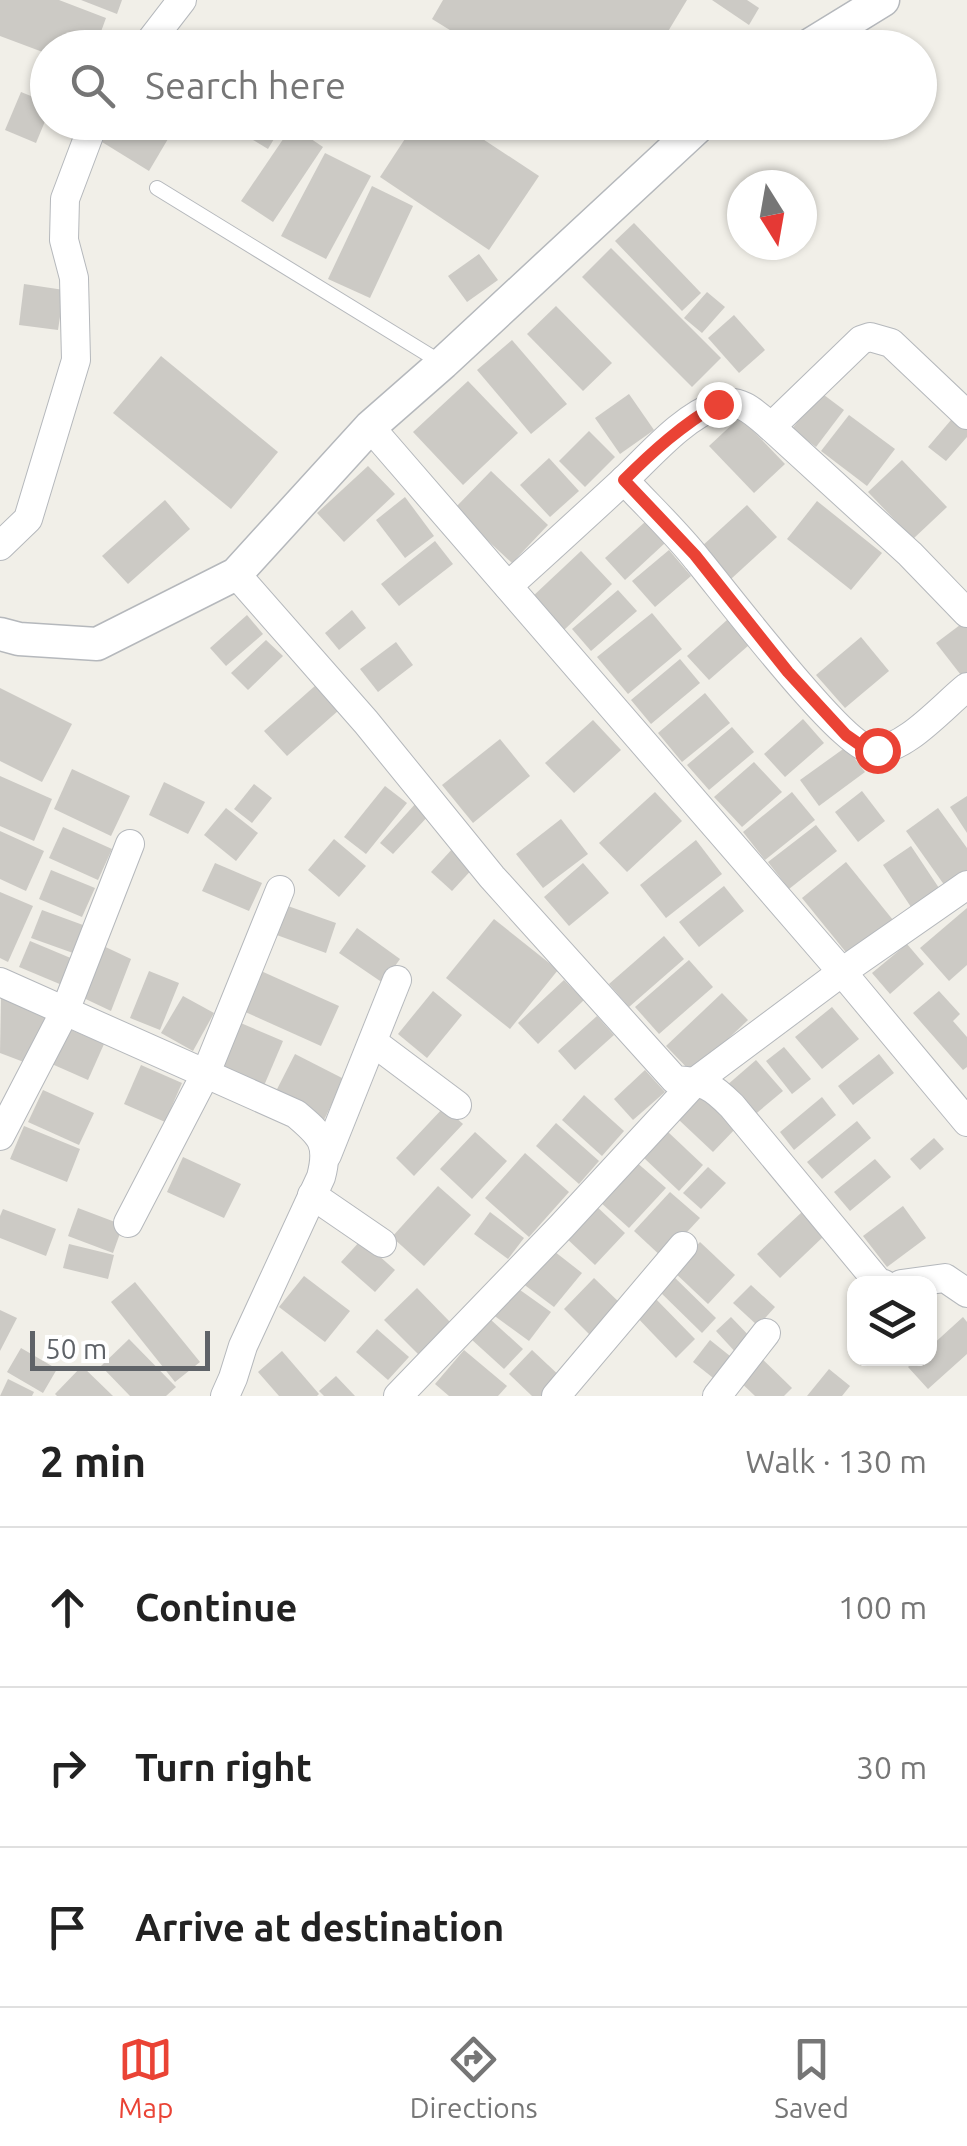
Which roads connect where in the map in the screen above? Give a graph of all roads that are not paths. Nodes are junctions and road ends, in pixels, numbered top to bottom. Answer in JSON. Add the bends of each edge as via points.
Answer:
{"nodes":[{"id":1,"x":182,"y":0,"type":"edge"},
{"id":2,"x":883,"y":0,"type":"edge"},
{"id":3,"x":159,"y":30,"type":"edge"},
{"id":4,"x":835,"y":30,"type":"edge"},
{"id":5,"x":87,"y":140,"type":"edge"},
{"id":6,"x":684,"y":140,"type":"edge"},
{"id":7,"x":158,"y":188,"type":"dead end"},
{"id":8,"x":443,"y":363,"type":"junction"},
{"id":9,"x":967,"y":416,"type":"edge"},
{"id":10,"x":370,"y":427,"type":"junction"},
{"id":11,"x":771,"y":427,"type":"junction"},
{"id":12,"x":624,"y":480,"type":"junction"},
{"id":13,"x":0,"y":546,"type":"edge"},
{"id":14,"x":236,"y":574,"type":"junction"},
{"id":15,"x":508,"y":586,"type":"junction"},
{"id":16,"x":967,"y":613,"type":"edge"},
{"id":17,"x":0,"y":634,"type":"edge"},
{"id":18,"x":967,"y":688,"type":"edge"},
{"id":19,"x":130,"y":844,"type":"dead end"},
{"id":20,"x":967,"y":885,"type":"edge"},
{"id":21,"x":280,"y":890,"type":"dead end"},
{"id":22,"x":842,"y":972,"type":"junction"},
{"id":23,"x":397,"y":980,"type":"dead end"},
{"id":24,"x":0,"y":982,"type":"edge"},
{"id":25,"x":65,"y":1011,"type":"junction"},
{"id":26,"x":373,"y":1042,"type":"junction"},
{"id":27,"x":206,"y":1073,"type":"junction"},
{"id":28,"x":696,"y":1082,"type":"junction"},
{"id":29,"x":457,"y":1104,"type":"dead end"},
{"id":30,"x":967,"y":1122,"type":"edge"},
{"id":31,"x":0,"y":1136,"type":"edge"},
{"id":32,"x":327,"y":1155,"type":"junction"},
{"id":33,"x":312,"y":1195,"type":"junction"},
{"id":34,"x":128,"y":1223,"type":"dead end"},
{"id":35,"x":382,"y":1244,"type":"dead end"},
{"id":36,"x":682,"y":1246,"type":"dead end"},
{"id":37,"x":873,"y":1276,"type":"edge"},
{"id":38,"x":937,"y":1279,"type":"edge"},
{"id":39,"x":967,"y":1294,"type":"edge"},
{"id":40,"x":766,"y":1333,"type":"dead end"},
{"id":41,"x":225,"y":1396,"type":"edge"},
{"id":42,"x":398,"y":1396,"type":"edge"},
{"id":43,"x":556,"y":1396,"type":"edge"},
{"id":44,"x":717,"y":1396,"type":"edge"}],
"edges":[{"from":1,"to":3,"type":"street"},
{"from":2,"to":4,"type":"street"},
{"from":5,"to":13,"type":"street","via":[[65,198],[76,360],[28,518]]},
{"from":6,"to":8,"type":"street"},
{"from":7,"to":8,"type":"lane"},
{"from":8,"to":10,"type":"street"},
{"from":9,"to":11,"type":"street","via":[[890,343],[870,337]]},
{"from":10,"to":14,"type":"street"},
{"from":10,"to":15,"type":"street"},
{"from":11,"to":12,"type":"street","via":[[751,409],[718,404],[658,446]]},
{"from":11,"to":16,"type":"street"},
{"from":12,"to":15,"type":"street"},
{"from":12,"to":18,"type":"street","via":[[695,555],[788,672],[866,749],[902,742]]},
{"from":14,"to":17,"type":"street","via":[[97,644]]},
{"from":14,"to":28,"type":"street","via":[[492,877],[675,1080]]},
{"from":15,"to":22,"type":"street"},
{"from":19,"to":25,"type":"street"},
{"from":20,"to":22,"type":"street"},
{"from":21,"to":27,"type":"street"},
{"from":22,"to":28,"type":"street"},
{"from":22,"to":30,"type":"street"},
{"from":23,"to":26,"type":"street"},
{"from":24,"to":25,"type":"street"},
{"from":25,"to":27,"type":"street"},
{"from":25,"to":31,"type":"street"},
{"from":26,"to":29,"type":"street"},
{"from":26,"to":32,"type":"street"},
{"from":27,"to":32,"type":"street","via":[[296,1114],[318,1132]]},
{"from":27,"to":34,"type":"street"},
{"from":28,"to":37,"type":"street","via":[[732,1106]]},
{"from":28,"to":42,"type":"street"},
{"from":32,"to":33,"type":"street"},
{"from":33,"to":35,"type":"street"},
{"from":33,"to":41,"type":"street"},
{"from":36,"to":43,"type":"street"},
{"from":38,"to":39,"type":"street"},
{"from":40,"to":44,"type":"street"}]}
